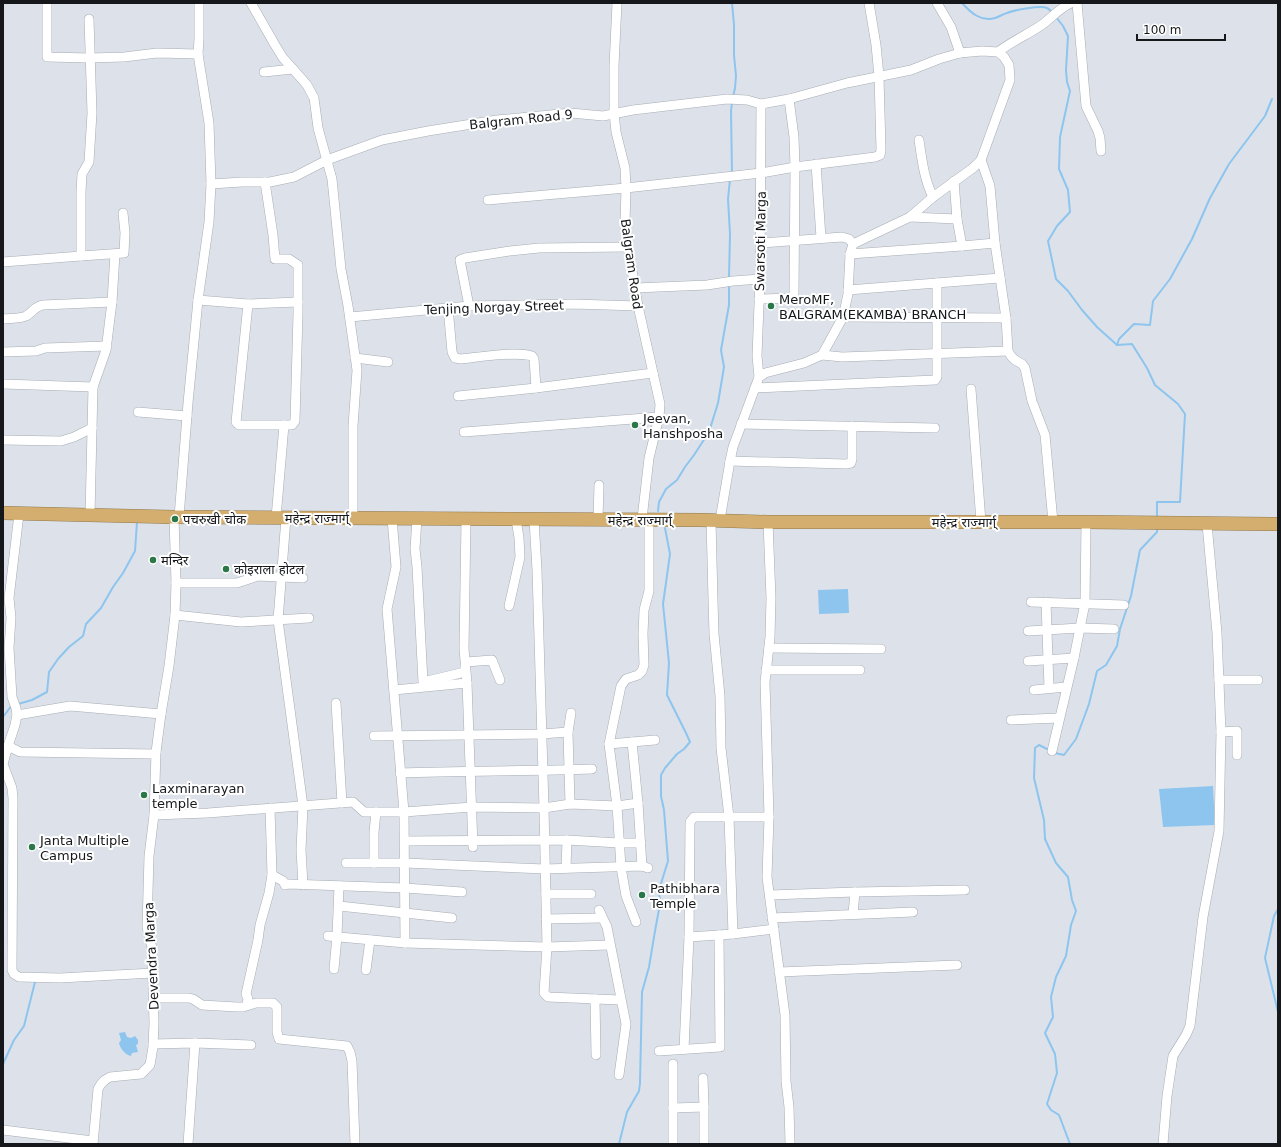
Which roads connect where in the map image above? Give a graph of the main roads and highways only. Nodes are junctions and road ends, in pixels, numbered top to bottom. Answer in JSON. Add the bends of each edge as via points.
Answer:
{"nodes":[{"id":1,"x":3,"y":513,"type":"edge"},
{"id":2,"x":1278,"y":524,"type":"edge"}],
"edges":[{"from":1,"to":2,"type":"highway","name":"महेन्द्र राज्मार्ग्","via":[[281,518]]}]}
